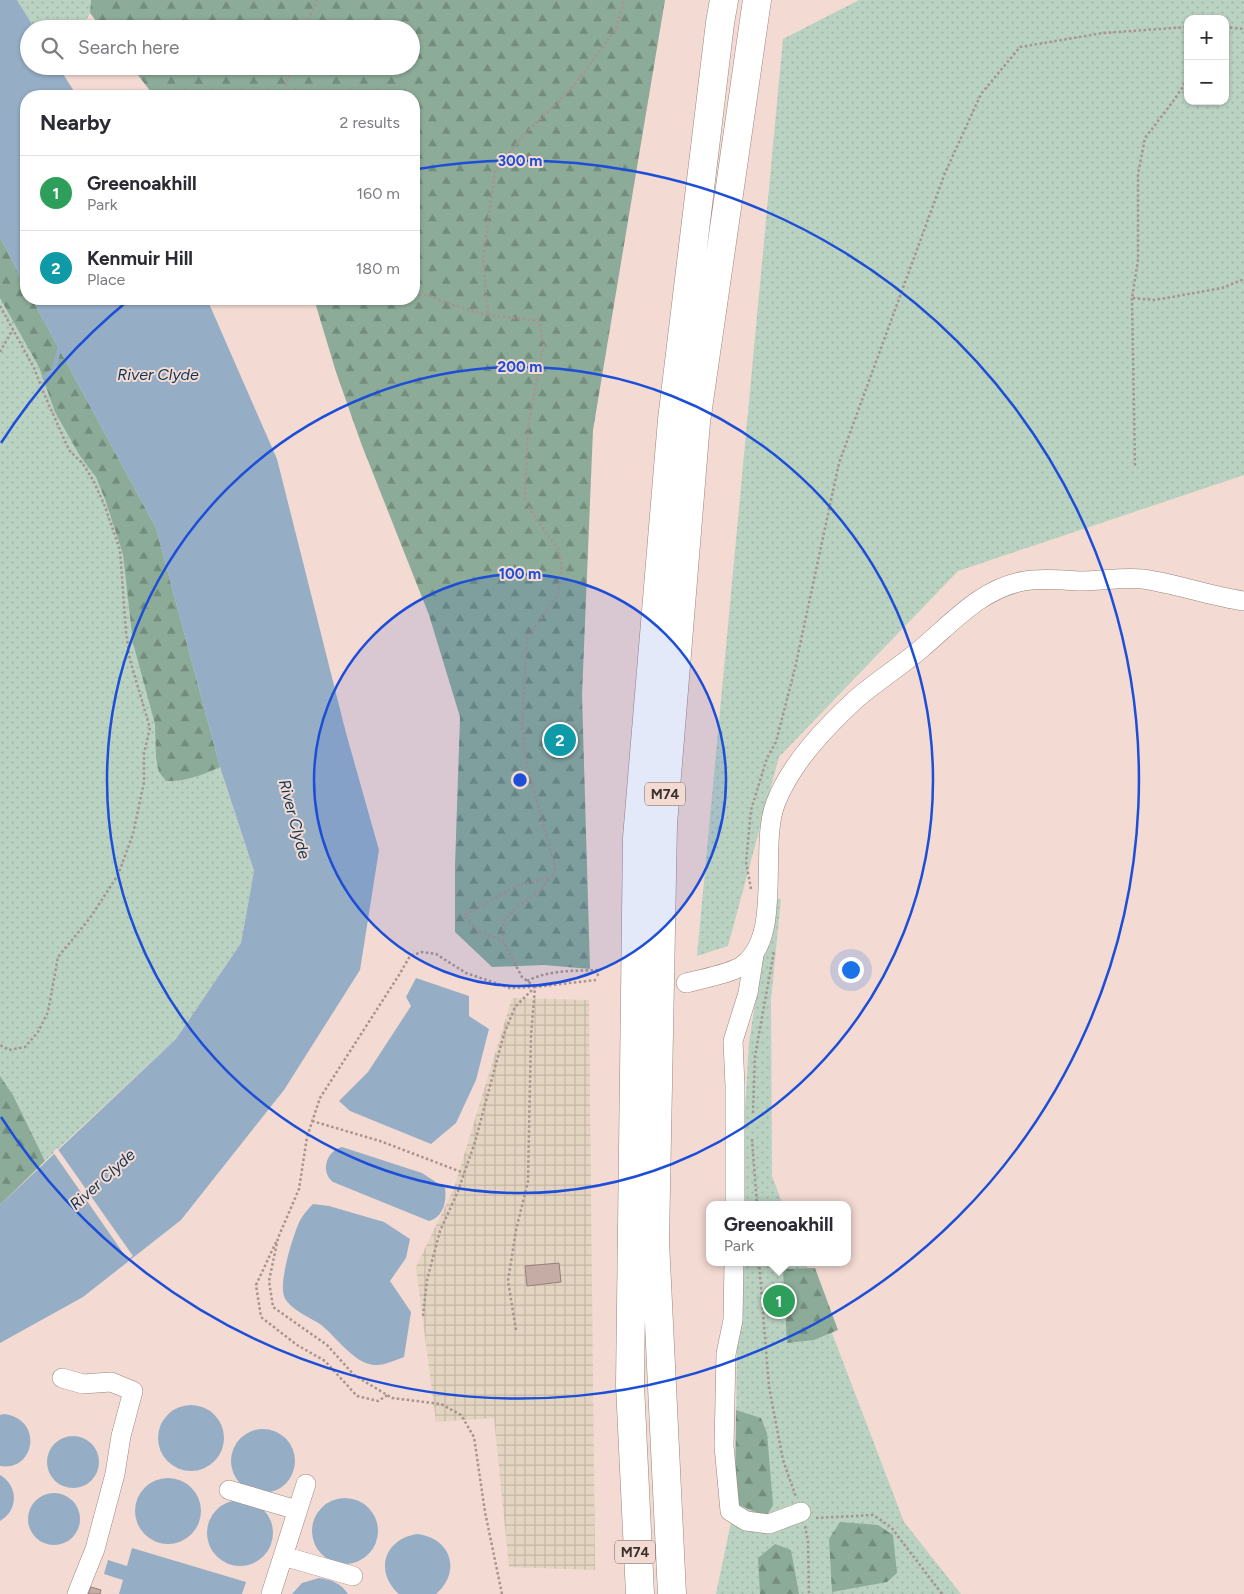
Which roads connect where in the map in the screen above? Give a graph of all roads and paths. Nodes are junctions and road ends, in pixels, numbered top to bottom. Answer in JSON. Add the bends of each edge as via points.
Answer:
{"nodes":[{"id":1,"x":317,"y":0,"type":"edge"},
{"id":2,"x":624,"y":0,"type":"edge"},
{"id":3,"x":724,"y":0,"type":"edge"},
{"id":4,"x":757,"y":0,"type":"edge"},
{"id":5,"x":308,"y":20,"type":"edge"},
{"id":6,"x":1184,"y":26,"type":"edge"},
{"id":7,"x":1229,"y":27,"type":"edge"},
{"id":8,"x":1244,"y":29,"type":"edge"},
{"id":9,"x":289,"y":75,"type":"edge"},
{"id":10,"x":1184,"y":85,"type":"edge"},
{"id":11,"x":285,"y":90,"type":"edge"},
{"id":12,"x":1244,"y":279,"type":"edge"},
{"id":13,"x":420,"y":295,"type":"edge"},
{"id":14,"x":1132,"y":298,"type":"junction"},
{"id":15,"x":0,"y":306,"type":"edge"},
{"id":16,"x":488,"y":315,"type":"junction"},
{"id":17,"x":13,"y":329,"type":"junction"},
{"id":18,"x":0,"y":352,"type":"edge"},
{"id":19,"x":1135,"y":467,"type":"dead end"},
{"id":20,"x":1244,"y":601,"type":"edge"},
{"id":21,"x":776,"y":742,"type":"dead end"},
{"id":22,"x":551,"y":878,"type":"junction"},
{"id":23,"x":503,"y":942,"type":"junction"},
{"id":24,"x":774,"y":947,"type":"dead end"},
{"id":25,"x":754,"y":955,"type":"junction"},
{"id":26,"x":598,"y":976,"type":"dead end"},
{"id":27,"x":596,"y":980,"type":"dead end"},
{"id":28,"x":527,"y":981,"type":"junction"},
{"id":29,"x":686,"y":983,"type":"dead end"},
{"id":30,"x":535,"y":987,"type":"junction"},
{"id":31,"x":0,"y":1045,"type":"edge"},
{"id":32,"x":752,"y":1120,"type":"dead end"},
{"id":33,"x":312,"y":1122,"type":"junction"},
{"id":34,"x":752,"y":1138,"type":"dead end"},
{"id":35,"x":464,"y":1174,"type":"junction"},
{"id":36,"x":735,"y":1201,"type":"edge"},
{"id":37,"x":757,"y":1201,"type":"edge"},
{"id":38,"x":278,"y":1238,"type":"junction"},
{"id":39,"x":734,"y":1266,"type":"edge"},
{"id":40,"x":759,"y":1266,"type":"edge"},
{"id":41,"x":423,"y":1316,"type":"dead end"},
{"id":42,"x":516,"y":1330,"type":"dead end"},
{"id":43,"x":62,"y":1378,"type":"dead end"},
{"id":44,"x":388,"y":1395,"type":"junction"},
{"id":45,"x":306,"y":1484,"type":"dead end"},
{"id":46,"x":229,"y":1490,"type":"dead end"},
{"id":47,"x":297,"y":1510,"type":"junction"},
{"id":48,"x":635,"y":1510,"type":"junction"},
{"id":49,"x":802,"y":1515,"type":"junction"},
{"id":50,"x":283,"y":1556,"type":"junction"},
{"id":51,"x":353,"y":1576,"type":"dead end"},
{"id":52,"x":77,"y":1594,"type":"edge"},
{"id":53,"x":271,"y":1594,"type":"edge"},
{"id":54,"x":502,"y":1594,"type":"edge"},
{"id":55,"x":636,"y":1594,"type":"edge"},
{"id":56,"x":640,"y":1594,"type":"edge"},
{"id":57,"x":672,"y":1594,"type":"edge"},
{"id":58,"x":809,"y":1594,"type":"edge"},
{"id":59,"x":942,"y":1594,"type":"edge"}],
"edges":[{"from":1,"to":5,"type":"path"},
{"from":2,"to":16,"type":"path","via":[[616,29],[572,88],[521,138],[495,172],[483,258]]},
{"from":3,"to":48,"type":"highway","number":"M74","via":[[672,420],[637,838],[630,1364]]},
{"from":4,"to":57,"type":"highway","number":"M74","via":[[696,422],[663,824],[655,1241]]},
{"from":6,"to":21,"type":"path","via":[[1103,33],[1020,47],[982,94],[945,173],[840,464]]},
{"from":7,"to":8,"type":"path"},
{"from":9,"to":11,"type":"path"},
{"from":10,"to":14,"type":"path","via":[[1145,138],[1138,174],[1138,260]]},
{"from":12,"to":14,"type":"path","via":[[1222,288],[1155,300]]},
{"from":13,"to":16,"type":"path"},
{"from":14,"to":19,"type":"path"},
{"from":15,"to":17,"type":"path"},
{"from":16,"to":22,"type":"path","via":[[539,321],[544,344],[528,426],[525,499],[558,549],[562,566],[558,594],[527,639],[522,723],[526,761],[555,868]]},
{"from":17,"to":18,"type":"path"},
{"from":17,"to":31,"type":"path","via":[[34,368],[69,450],[94,480],[120,550],[130,660],[150,728],[137,817],[118,875],[90,918],[58,957],[48,1012],[38,1032],[25,1047],[9,1050]]},
{"from":20,"to":25,"type":"lane","via":[[1141,579],[1055,580],[1025,581],[1002,587],[968,606],[857,699],[813,744],[787,779],[771,820],[764,929]]},
{"from":22,"to":23,"type":"path","via":[[503,922]]},
{"from":22,"to":23,"type":"path","via":[[521,884],[464,914],[478,931]]},
{"from":23,"to":28,"type":"path"},
{"from":24,"to":32,"type":"path","via":[[755,1056]]},
{"from":25,"to":29,"type":"lane","via":[[742,966]]},
{"from":25,"to":36,"type":"lane","via":[[748,993],[733,1041]]},
{"from":26,"to":28,"type":"path","via":[[597,970],[564,971]]},
{"from":27,"to":30,"type":"path"},
{"from":28,"to":30,"type":"path"},
{"from":30,"to":33,"type":"path","via":[[510,988],[466,973],[436,954],[422,952],[410,956],[320,1098]]},
{"from":30,"to":35,"type":"path","via":[[515,1007],[504,1034]]},
{"from":30,"to":42,"type":"path","via":[[528,1180],[508,1281]]},
{"from":33,"to":35,"type":"path","via":[[380,1141]]},
{"from":33,"to":38,"type":"path","via":[[299,1189]]},
{"from":34,"to":37,"type":"path"},
{"from":35,"to":41,"type":"path","via":[[440,1230],[427,1280]]},
{"from":38,"to":44,"type":"path","via":[[268,1281],[272,1307],[328,1345],[354,1374]]},
{"from":38,"to":44,"type":"path","via":[[256,1285],[261,1317],[324,1361],[357,1396],[378,1401]]},
{"from":39,"to":49,"type":"lane","via":[[733,1320],[726,1354],[724,1446],[730,1511],[746,1522],[770,1524]]},
{"from":40,"to":49,"type":"path","via":[[770,1387],[783,1460]]},
{"from":43,"to":52,"type":"lane","via":[[83,1384],[111,1382],[133,1391],[95,1549]]},
{"from":44,"to":54,"type":"path","via":[[441,1404],[461,1415],[474,1437]]},
{"from":45,"to":47,"type":"lane"},
{"from":46,"to":47,"type":"lane"},
{"from":47,"to":50,"type":"lane"},
{"from":48,"to":55,"type":"highway","number":"M74"},
{"from":48,"to":56,"type":"highway","number":"M74"},
{"from":49,"to":58,"type":"path","via":[[808,1541]]},
{"from":49,"to":59,"type":"path","via":[[873,1515],[892,1527]]},
{"from":50,"to":51,"type":"lane"},
{"from":50,"to":53,"type":"lane"}]}
